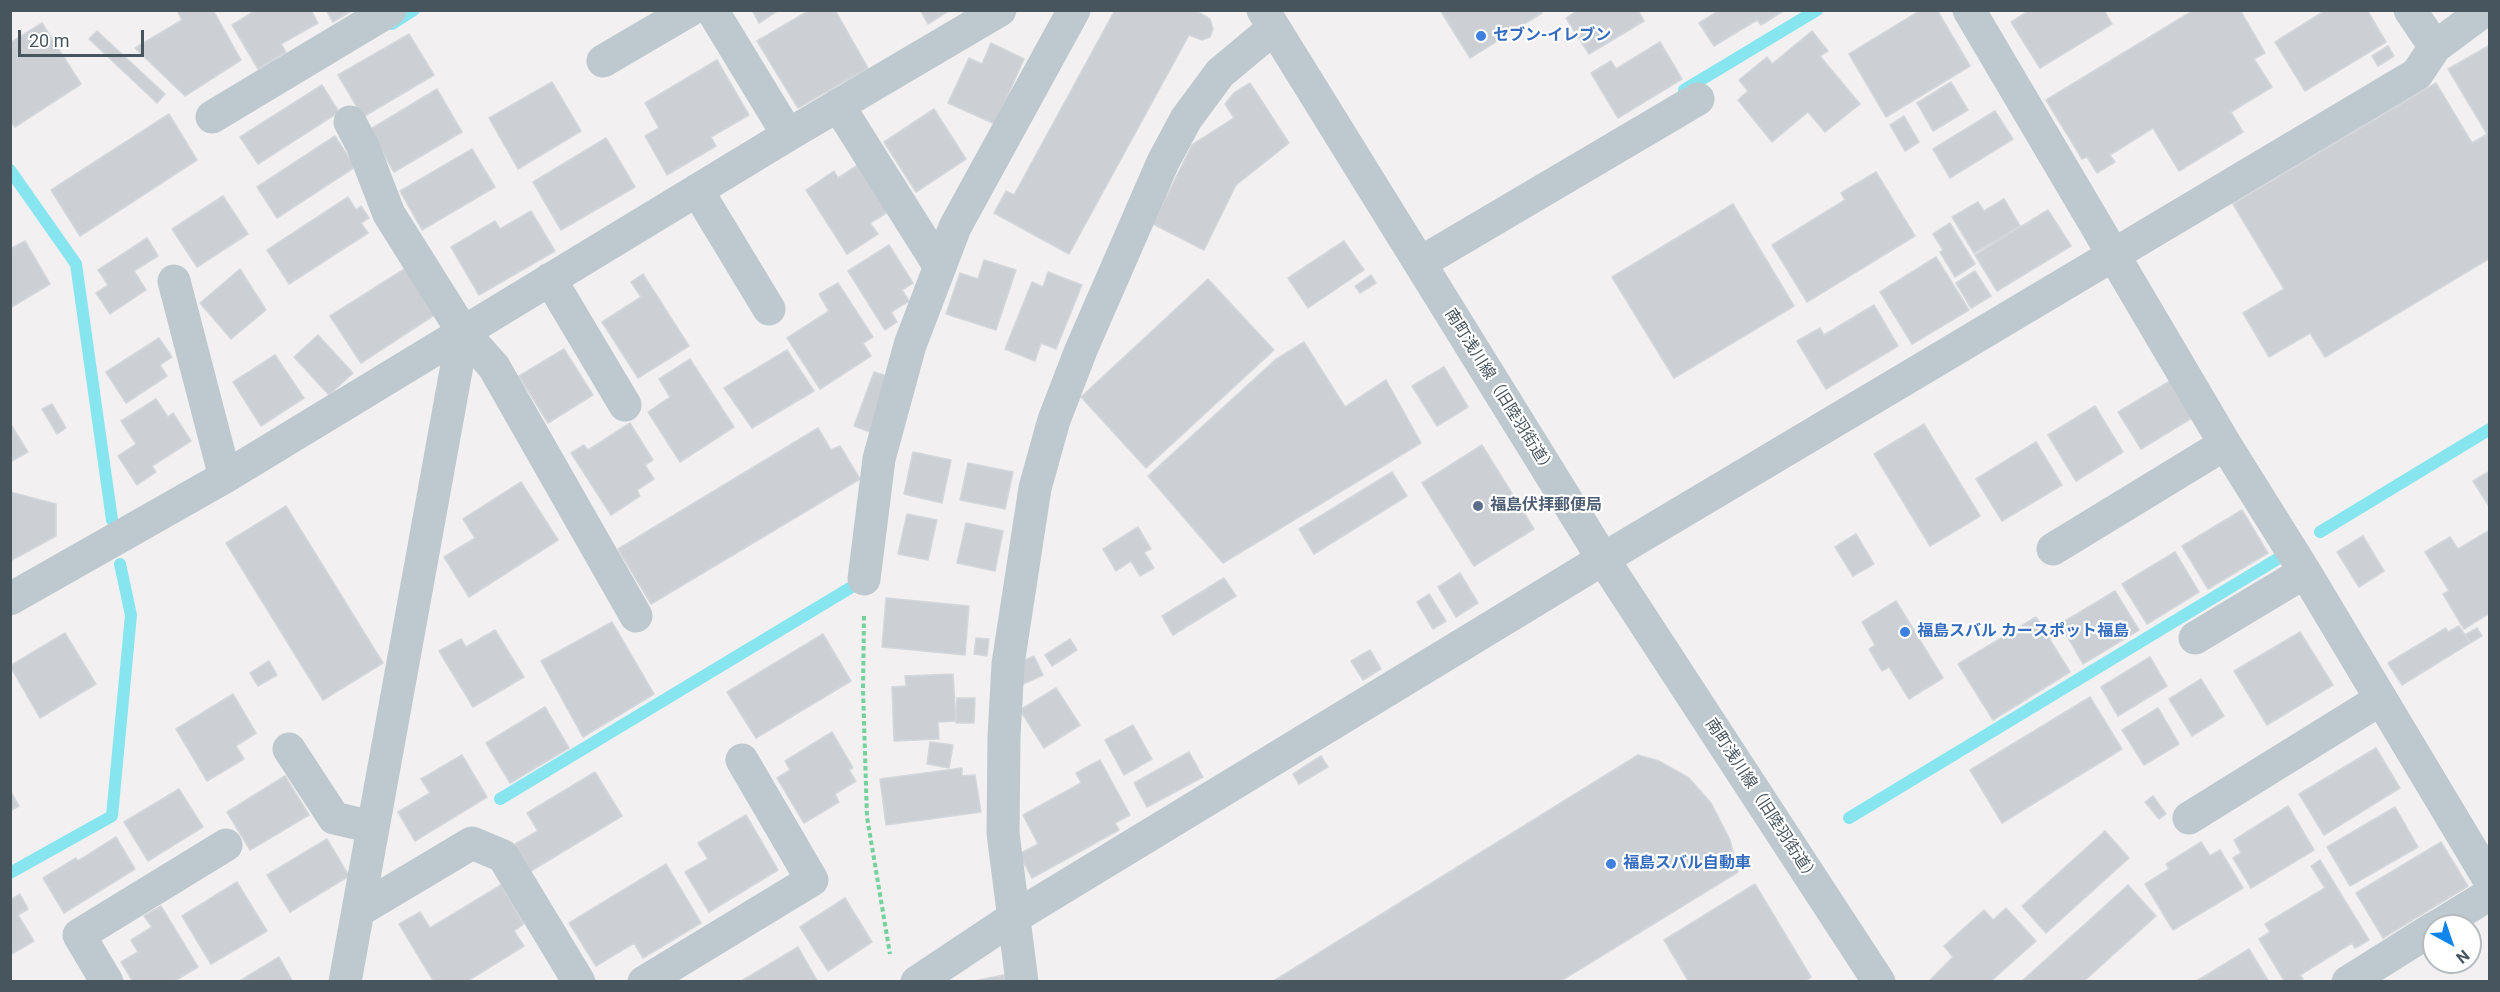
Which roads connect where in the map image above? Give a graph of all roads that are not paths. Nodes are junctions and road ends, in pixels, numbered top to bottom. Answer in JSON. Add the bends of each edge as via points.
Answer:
{"nodes":[{"id":1,"x":390,"y":10,"type":"edge"},
{"id":2,"x":690,"y":10,"type":"edge"},
{"id":3,"x":712,"y":10,"type":"edge"},
{"id":4,"x":1000,"y":10,"type":"edge"},
{"id":5,"x":1074,"y":10,"type":"edge"},
{"id":6,"x":1969,"y":10,"type":"edge"},
{"id":7,"x":2410,"y":10,"type":"edge"},
{"id":8,"x":2485,"y":10,"type":"edge"},
{"id":9,"x":1268,"y":20,"type":"edge"},
{"id":10,"x":2435,"y":47,"type":"junction"},
{"id":11,"x":603,"y":61,"type":"dead end"},
{"id":12,"x":1698,"y":99,"type":"dead end"},
{"id":13,"x":838,"y":105,"type":"junction"},
{"id":14,"x":212,"y":117,"type":"dead end"},
{"id":15,"x":350,"y":122,"type":"dead end"},
{"id":16,"x":788,"y":135,"type":"junction"},
{"id":17,"x":697,"y":190,"type":"junction"},
{"id":18,"x":2114,"y":252,"type":"junction"},
{"id":19,"x":1420,"y":263,"type":"junction"},
{"id":20,"x":940,"y":267,"type":"junction"},
{"id":21,"x":550,"y":279,"type":"junction"},
{"id":22,"x":174,"y":281,"type":"dead end"},
{"id":23,"x":769,"y":309,"type":"dead end"},
{"id":24,"x":463,"y":332,"type":"junction"},
{"id":25,"x":625,"y":405,"type":"dead end"},
{"id":26,"x":2225,"y":444,"type":"junction"},
{"id":27,"x":225,"y":477,"type":"junction"},
{"id":28,"x":2053,"y":549,"type":"dead end"},
{"id":29,"x":1603,"y":559,"type":"junction"},
{"id":30,"x":2305,"y":572,"type":"junction"},
{"id":31,"x":864,"y":579,"type":"road end"},
{"id":32,"x":10,"y":599,"type":"edge"},
{"id":33,"x":636,"y":616,"type":"dead end"},
{"id":34,"x":2195,"y":638,"type":"dead end"},
{"id":35,"x":2381,"y":699,"type":"junction"},
{"id":36,"x":289,"y":749,"type":"dead end"},
{"id":37,"x":742,"y":760,"type":"dead end"},
{"id":38,"x":2189,"y":818,"type":"dead end"},
{"id":39,"x":373,"y":827,"type":"junction"},
{"id":40,"x":226,"y":845,"type":"dead end"},
{"id":41,"x":2487,"y":875,"type":"edge"},
{"id":42,"x":358,"y":911,"type":"junction"},
{"id":43,"x":2450,"y":914,"type":"edge"},
{"id":44,"x":1013,"y":918,"type":"junction"},
{"id":45,"x":2422,"y":935,"type":"edge"},
{"id":46,"x":107,"y":981,"type":"edge"},
{"id":47,"x":345,"y":981,"type":"edge"},
{"id":48,"x":579,"y":981,"type":"edge"},
{"id":49,"x":644,"y":981,"type":"edge"},
{"id":50,"x":917,"y":981,"type":"edge"},
{"id":51,"x":1022,"y":981,"type":"edge"},
{"id":52,"x":1879,"y":981,"type":"edge"},
{"id":53,"x":2348,"y":981,"type":"edge"}],
"edges":[{"from":1,"to":14,"type":"street"},
{"from":2,"to":11,"type":"street"},
{"from":3,"to":16,"type":"street"},
{"from":4,"to":13,"type":"street"},
{"from":5,"to":20,"type":"street","via":[[955,227]]},
{"from":6,"to":18,"type":"street"},
{"from":7,"to":10,"type":"street"},
{"from":8,"to":10,"type":"street"},
{"from":9,"to":19,"type":"street","name":"南町浅川線（旧陸羽街道）"},
{"from":9,"to":44,"type":"street","via":[[1220,73],[1186,119],[1090,329],[1054,420],[1035,488],[1008,664],[1003,833]]},
{"from":10,"to":18,"type":"street","via":[[2417,74]]},
{"from":12,"to":19,"type":"street"},
{"from":13,"to":16,"type":"street"},
{"from":13,"to":20,"type":"street"},
{"from":15,"to":24,"type":"street","via":[[389,214]]},
{"from":16,"to":17,"type":"street"},
{"from":17,"to":21,"type":"street"},
{"from":17,"to":23,"type":"street"},
{"from":18,"to":26,"type":"street"},
{"from":18,"to":29,"type":"street"},
{"from":19,"to":29,"type":"street","name":"南町浅川線（旧陸羽街道）"},
{"from":20,"to":31,"type":"street","via":[[910,345],[879,459]]},
{"from":21,"to":24,"type":"street"},
{"from":21,"to":25,"type":"street"},
{"from":22,"to":27,"type":"street"},
{"from":24,"to":27,"type":"street"},
{"from":24,"to":33,"type":"street","via":[[494,367]]},
{"from":24,"to":39,"type":"street"},
{"from":26,"to":28,"type":"street"},
{"from":26,"to":30,"type":"street"},
{"from":27,"to":32,"type":"street"},
{"from":29,"to":44,"type":"street"},
{"from":29,"to":52,"type":"street","name":"南町浅川線（旧陸羽街道）"},
{"from":30,"to":34,"type":"street"},
{"from":30,"to":35,"type":"street"},
{"from":35,"to":38,"type":"street"},
{"from":35,"to":41,"type":"street"},
{"from":36,"to":39,"type":"street","via":[[334,818]]},
{"from":37,"to":49,"type":"street","via":[[812,880]]},
{"from":39,"to":42,"type":"street"},
{"from":40,"to":46,"type":"street","via":[[78,935]]},
{"from":41,"to":43,"type":"street"},
{"from":42,"to":47,"type":"street"},
{"from":42,"to":48,"type":"street","via":[[472,843],[503,856]]},
{"from":44,"to":50,"type":"street"},
{"from":44,"to":51,"type":"street"},
{"from":45,"to":53,"type":"street"}]}
